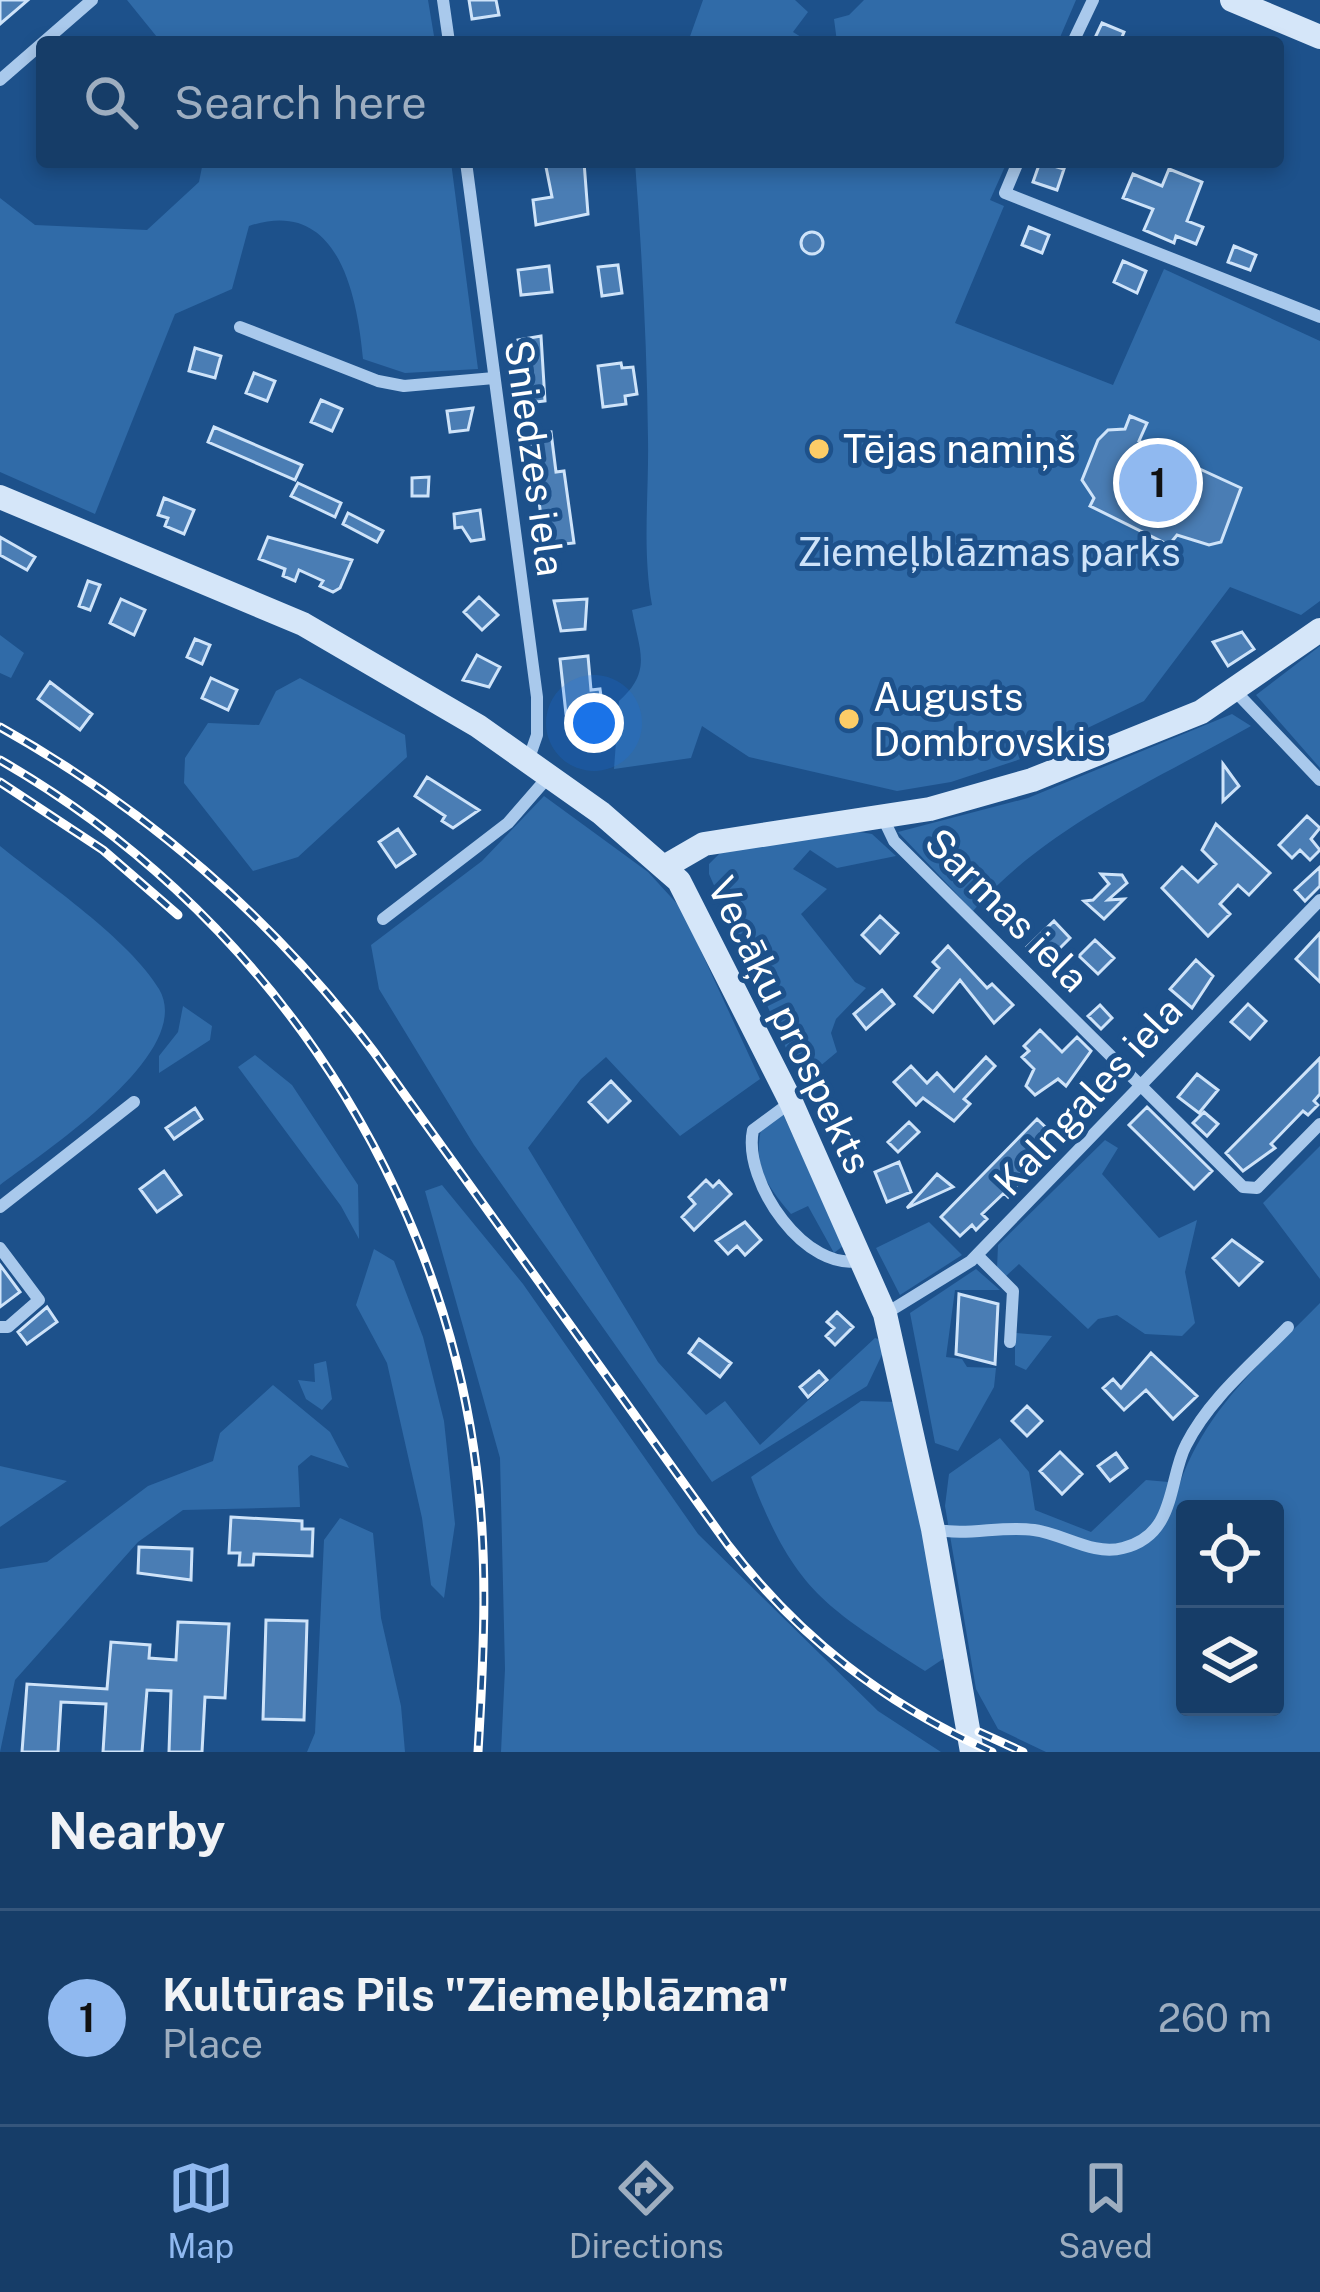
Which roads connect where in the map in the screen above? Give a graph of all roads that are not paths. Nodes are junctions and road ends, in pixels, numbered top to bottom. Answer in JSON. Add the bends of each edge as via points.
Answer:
{"nodes":[{"id":1,"x":92,"y":0,"type":"edge"},
{"id":2,"x":443,"y":0,"type":"edge"},
{"id":3,"x":1093,"y":0,"type":"edge"},
{"id":4,"x":1232,"y":0,"type":"edge"},
{"id":5,"x":51,"y":36,"type":"edge"},
{"id":6,"x":448,"y":36,"type":"edge"},
{"id":7,"x":1076,"y":36,"type":"edge"},
{"id":8,"x":1320,"y":37,"type":"edge"},
{"id":9,"x":36,"y":49,"type":"edge"},
{"id":10,"x":0,"y":80,"type":"edge"},
{"id":11,"x":467,"y":168,"type":"edge"},
{"id":12,"x":1015,"y":168,"type":"edge"},
{"id":13,"x":1320,"y":317,"type":"edge"},
{"id":14,"x":240,"y":327,"type":"dead end"},
{"id":15,"x":494,"y":378,"type":"junction"},
{"id":16,"x":0,"y":497,"type":"edge"},
{"id":17,"x":1320,"y":630,"type":"edge"},
{"id":18,"x":1235,"y":691,"type":"junction"},
{"id":19,"x":539,"y":768,"type":"junction"},
{"id":20,"x":1320,"y":780,"type":"edge"},
{"id":21,"x":883,"y":818,"type":"junction"},
{"id":22,"x":666,"y":866,"type":"junction"},
{"id":23,"x":1320,"y":900,"type":"edge"},
{"id":24,"x":383,"y":919,"type":"dead end"},
{"id":25,"x":1143,"y":1086,"type":"junction"},
{"id":26,"x":134,"y":1102,"type":"dead end"},
{"id":27,"x":791,"y":1102,"type":"junction"},
{"id":28,"x":1320,"y":1124,"type":"edge"},
{"id":29,"x":0,"y":1207,"type":"edge"},
{"id":30,"x":0,"y":1248,"type":"edge"},
{"id":31,"x":977,"y":1255,"type":"junction"},
{"id":32,"x":862,"y":1260,"type":"junction"},
{"id":33,"x":885,"y":1315,"type":"junction"},
{"id":34,"x":0,"y":1327,"type":"edge"},
{"id":35,"x":1288,"y":1328,"type":"dead end"},
{"id":36,"x":1010,"y":1342,"type":"dead end"},
{"id":37,"x":932,"y":1528,"type":"junction"},
{"id":38,"x":972,"y":1752,"type":"edge"}],
"edges":[{"from":1,"to":5,"type":"street"},
{"from":2,"to":6,"type":"street"},
{"from":3,"to":7,"type":"street"},
{"from":4,"to":8,"type":"main road"},
{"from":9,"to":10,"type":"street"},
{"from":11,"to":15,"type":"street","name":"Sniedzes iela"},
{"from":12,"to":13,"type":"street","via":[[1004,193]]},
{"from":14,"to":15,"type":"street","via":[[391,384]]},
{"from":15,"to":19,"type":"street","name":"Sniedzes iela","via":[[537,698]]},
{"from":16,"to":19,"type":"main road","name":"Vecāķu prospekts","via":[[303,624]]},
{"from":17,"to":18,"type":"main road"},
{"from":18,"to":20,"type":"street"},
{"from":18,"to":21,"type":"main road","via":[[1031,780]]},
{"from":19,"to":22,"type":"main road","name":"Vecāķu prospekts"},
{"from":19,"to":24,"type":"street","via":[[508,824]]},
{"from":21,"to":22,"type":"main road","via":[[715,841]]},
{"from":21,"to":25,"type":"street","name":"Sarmas iela","via":[[894,841]]},
{"from":22,"to":27,"type":"main road","name":"Vecāķu prospekts","via":[[719,951]]},
{"from":23,"to":25,"type":"street","name":"Kalngales iela"},
{"from":25,"to":28,"type":"street","name":"Sarmas iela","via":[[1250,1191]]},
{"from":25,"to":31,"type":"street","name":"Kalngales iela"},
{"from":26,"to":29,"type":"street"},
{"from":27,"to":32,"type":"main road","name":"Vecāķu prospekts"},
{"from":27,"to":32,"type":"street","via":[[752,1130],[761,1189],[818,1254],[846,1264]]},
{"from":30,"to":34,"type":"street","via":[[39,1300]]},
{"from":31,"to":33,"type":"street","name":"Kalngales iela"},
{"from":31,"to":36,"type":"street","via":[[1013,1291]]},
{"from":32,"to":33,"type":"main road","name":"Vecāķu prospekts"},
{"from":33,"to":37,"type":"main road","name":"Vecāķu prospekts"},
{"from":35,"to":37,"type":"street","via":[[1215,1401],[1184,1448],[1175,1495],[1134,1544],[1101,1550],[1033,1529]]},
{"from":37,"to":38,"type":"main road","name":"Vecāķu prospekts"}]}
